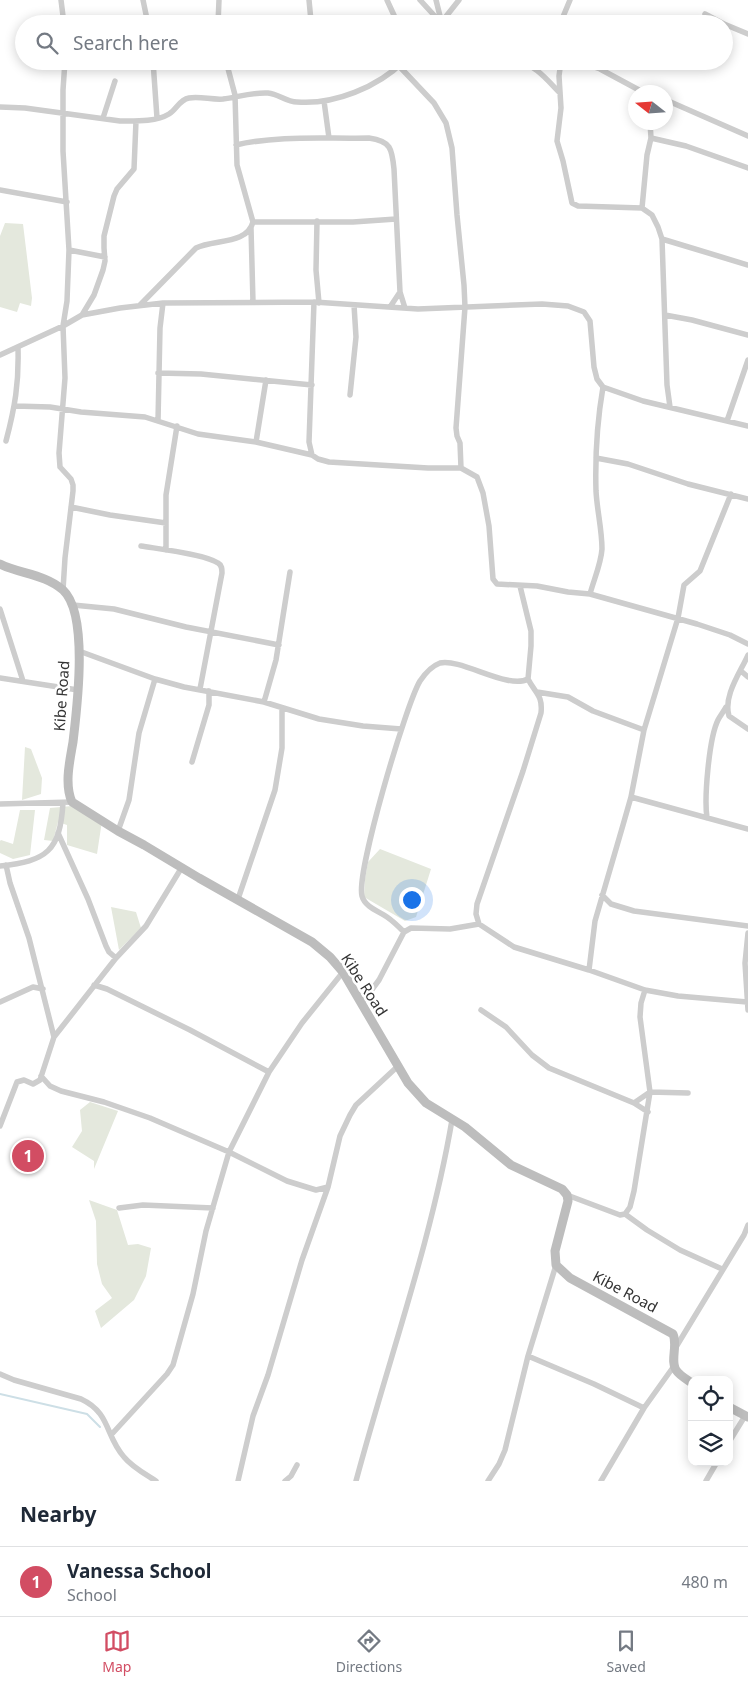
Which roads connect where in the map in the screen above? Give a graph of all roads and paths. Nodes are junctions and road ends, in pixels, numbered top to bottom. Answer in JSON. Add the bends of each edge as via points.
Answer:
{"nodes":[{"id":1,"x":61,"y":0,"type":"edge"},
{"id":2,"x":143,"y":0,"type":"edge"},
{"id":3,"x":219,"y":0,"type":"edge"},
{"id":4,"x":309,"y":0,"type":"edge"},
{"id":5,"x":387,"y":0,"type":"edge"},
{"id":6,"x":420,"y":0,"type":"edge"},
{"id":7,"x":436,"y":0,"type":"edge"},
{"id":8,"x":459,"y":0,"type":"edge"},
{"id":9,"x":570,"y":0,"type":"edge"},
{"id":10,"x":63,"y":15,"type":"edge"},
{"id":11,"x":146,"y":15,"type":"edge"},
{"id":12,"x":218,"y":15,"type":"edge"},
{"id":13,"x":310,"y":15,"type":"edge"},
{"id":14,"x":394,"y":15,"type":"edge"},
{"id":15,"x":434,"y":15,"type":"edge"},
{"id":16,"x":439,"y":15,"type":"edge"},
{"id":17,"x":447,"y":15,"type":"edge"},
{"id":18,"x":564,"y":15,"type":"edge"},
{"id":19,"x":733,"y":28,"type":"edge"},
{"id":20,"x":748,"y":34,"type":"edge"},
{"id":21,"x":64,"y":70,"type":"edge"},
{"id":22,"x":154,"y":70,"type":"edge"},
{"id":23,"x":228,"y":70,"type":"edge"},
{"id":24,"x":393,"y":70,"type":"edge"},
{"id":25,"x":403,"y":70,"type":"edge"},
{"id":26,"x":535,"y":70,"type":"edge"},
{"id":27,"x":560,"y":70,"type":"edge"},
{"id":28,"x":602,"y":70,"type":"edge"},
{"id":29,"x":115,"y":81,"type":"dead end"},
{"id":30,"x":628,"y":85,"type":"edge"},
{"id":31,"x":560,"y":93,"type":"junction"},
{"id":32,"x":235,"y":95,"type":"junction"},
{"id":33,"x":324,"y":101,"type":"junction"},
{"id":34,"x":673,"y":103,"type":"edge"},
{"id":35,"x":0,"y":107,"type":"edge"},
{"id":36,"x":64,"y":113,"type":"junction"},
{"id":37,"x":103,"y":118,"type":"junction"},
{"id":38,"x":157,"y":118,"type":"junction"},
{"id":39,"x":136,"y":121,"type":"junction"},
{"id":40,"x":650,"y":130,"type":"edge"},
{"id":41,"x":748,"y":136,"type":"edge"},
{"id":42,"x":329,"y":138,"type":"junction"},
{"id":43,"x":651,"y":138,"type":"junction"},
{"id":44,"x":236,"y":145,"type":"junction"},
{"id":45,"x":748,"y":168,"type":"edge"},
{"id":46,"x":0,"y":190,"type":"edge"},
{"id":47,"x":67,"y":202,"type":"junction"},
{"id":48,"x":642,"y":208,"type":"junction"},
{"id":49,"x":396,"y":219,"type":"junction"},
{"id":50,"x":317,"y":221,"type":"junction"},
{"id":51,"x":252,"y":225,"type":"junction"},
{"id":52,"x":662,"y":239,"type":"junction"},
{"id":53,"x":69,"y":250,"type":"junction"},
{"id":54,"x":105,"y":257,"type":"junction"},
{"id":55,"x":748,"y":265,"type":"edge"},
{"id":56,"x":400,"y":292,"type":"junction"},
{"id":57,"x":252,"y":302,"type":"junction"},
{"id":58,"x":163,"y":303,"type":"junction"},
{"id":59,"x":316,"y":303,"type":"junction"},
{"id":60,"x":354,"y":305,"type":"junction"},
{"id":61,"x":140,"y":306,"type":"junction"},
{"id":62,"x":390,"y":307,"type":"junction"},
{"id":63,"x":465,"y":307,"type":"junction"},
{"id":64,"x":405,"y":308,"type":"junction"},
{"id":65,"x":82,"y":315,"type":"junction"},
{"id":66,"x":665,"y":315,"type":"junction"},
{"id":67,"x":63,"y":326,"type":"junction"},
{"id":68,"x":748,"y":335,"type":"edge"},
{"id":69,"x":18,"y":348,"type":"junction"},
{"id":70,"x":0,"y":356,"type":"edge"},
{"id":71,"x":748,"y":360,"type":"edge"},
{"id":72,"x":158,"y":373,"type":"junction"},
{"id":73,"x":266,"y":380,"type":"junction"},
{"id":74,"x":312,"y":384,"type":"junction"},
{"id":75,"x":603,"y":387,"type":"junction"},
{"id":76,"x":350,"y":395,"type":"dead end"},
{"id":77,"x":15,"y":406,"type":"junction"},
{"id":78,"x":670,"y":407,"type":"junction"},
{"id":79,"x":63,"y":409,"type":"junction"},
{"id":80,"x":158,"y":421,"type":"junction"},
{"id":81,"x":727,"y":421,"type":"junction"},
{"id":82,"x":177,"y":426,"type":"junction"},
{"id":83,"x":748,"y":426,"type":"edge"},
{"id":84,"x":6,"y":441,"type":"dead end"},
{"id":85,"x":256,"y":442,"type":"junction"},
{"id":86,"x":312,"y":455,"type":"junction"},
{"id":87,"x":596,"y":458,"type":"junction"},
{"id":88,"x":461,"y":468,"type":"junction"},
{"id":89,"x":731,"y":494,"type":"junction"},
{"id":90,"x":748,"y":499,"type":"edge"},
{"id":91,"x":71,"y":507,"type":"junction"},
{"id":92,"x":166,"y":523,"type":"junction"},
{"id":93,"x":141,"y":546,"type":"dead end"},
{"id":94,"x":166,"y":550,"type":"junction"},
{"id":95,"x":0,"y":564,"type":"edge"},
{"id":96,"x":290,"y":572,"type":"dead end"},
{"id":97,"x":520,"y":586,"type":"junction"},
{"id":98,"x":63,"y":590,"type":"junction"},
{"id":99,"x":590,"y":594,"type":"junction"},
{"id":100,"x":73,"y":605,"type":"junction"},
{"id":101,"x":0,"y":610,"type":"edge"},
{"id":102,"x":678,"y":618,"type":"junction"},
{"id":103,"x":210,"y":631,"type":"junction"},
{"id":104,"x":748,"y":644,"type":"edge"},
{"id":105,"x":278,"y":645,"type":"junction"},
{"id":106,"x":79,"y":651,"type":"junction"},
{"id":107,"x":748,"y":655,"type":"edge"},
{"id":108,"x":741,"y":671,"type":"junction"},
{"id":109,"x":748,"y":677,"type":"edge"},
{"id":110,"x":0,"y":678,"type":"edge"},
{"id":111,"x":155,"y":678,"type":"junction"},
{"id":112,"x":528,"y":679,"type":"junction"},
{"id":113,"x":23,"y":681,"type":"junction"},
{"id":114,"x":200,"y":689,"type":"junction"},
{"id":115,"x":78,"y":690,"type":"junction"},
{"id":116,"x":209,"y":691,"type":"junction"},
{"id":117,"x":217,"y":692,"type":"junction"},
{"id":118,"x":536,"y":692,"type":"junction"},
{"id":119,"x":264,"y":702,"type":"junction"},
{"id":120,"x":209,"y":705,"type":"junction"},
{"id":121,"x":726,"y":707,"type":"junction"},
{"id":122,"x":282,"y":708,"type":"junction"},
{"id":123,"x":401,"y":729,"type":"junction"},
{"id":124,"x":748,"y":729,"type":"edge"},
{"id":125,"x":644,"y":730,"type":"junction"},
{"id":126,"x":192,"y":762,"type":"dead end"},
{"id":127,"x":631,"y":797,"type":"junction"},
{"id":128,"x":67,"y":802,"type":"junction"},
{"id":129,"x":0,"y":804,"type":"edge"},
{"id":130,"x":707,"y":818,"type":"junction"},
{"id":131,"x":748,"y":828,"type":"edge"},
{"id":132,"x":118,"y":831,"type":"junction"},
{"id":133,"x":58,"y":833,"type":"junction"},
{"id":134,"x":3,"y":866,"type":"edge"},
{"id":135,"x":182,"y":867,"type":"junction"},
{"id":136,"x":602,"y":894,"type":"junction"},
{"id":137,"x":238,"y":899,"type":"junction"},
{"id":138,"x":479,"y":924,"type":"junction"},
{"id":139,"x":748,"y":926,"type":"edge"},
{"id":140,"x":404,"y":932,"type":"junction"},
{"id":141,"x":748,"y":932,"type":"edge"},
{"id":142,"x":116,"y":958,"type":"junction"},
{"id":143,"x":589,"y":970,"type":"junction"},
{"id":144,"x":343,"y":972,"type":"junction"},
{"id":145,"x":104,"y":973,"type":"junction"},
{"id":146,"x":94,"y":985,"type":"junction"},
{"id":147,"x":635,"y":987,"type":"junction"},
{"id":148,"x":43,"y":989,"type":"junction"},
{"id":149,"x":107,"y":989,"type":"junction"},
{"id":150,"x":645,"y":990,"type":"junction"},
{"id":151,"x":0,"y":1002,"type":"edge"},
{"id":152,"x":747,"y":1002,"type":"edge"},
{"id":153,"x":362,"y":1003,"type":"junction"},
{"id":154,"x":641,"y":1003,"type":"junction"},
{"id":155,"x":481,"y":1010,"type":"dead end"},
{"id":156,"x":748,"y":1010,"type":"edge"},
{"id":157,"x":50,"y":1020,"type":"junction"},
{"id":158,"x":63,"y":1025,"type":"junction"},
{"id":159,"x":54,"y":1037,"type":"junction"},
{"id":160,"x":398,"y":1066,"type":"junction"},
{"id":161,"x":269,"y":1072,"type":"junction"},
{"id":162,"x":41,"y":1076,"type":"junction"},
{"id":163,"x":650,"y":1092,"type":"junction"},
{"id":164,"x":688,"y":1093,"type":"dead end"},
{"id":165,"x":634,"y":1103,"type":"junction"},
{"id":166,"x":648,"y":1112,"type":"junction"},
{"id":167,"x":452,"y":1120,"type":"junction"},
{"id":168,"x":0,"y":1126,"type":"edge"},
{"id":169,"x":229,"y":1152,"type":"junction"},
{"id":170,"x":328,"y":1187,"type":"junction"},
{"id":171,"x":316,"y":1190,"type":"junction"},
{"id":172,"x":567,"y":1196,"type":"junction"},
{"id":173,"x":323,"y":1201,"type":"junction"},
{"id":174,"x":119,"y":1208,"type":"dead end"},
{"id":175,"x":213,"y":1208,"type":"junction"},
{"id":176,"x":624,"y":1214,"type":"junction"},
{"id":177,"x":748,"y":1225,"type":"edge"},
{"id":178,"x":556,"y":1266,"type":"junction"},
{"id":179,"x":722,"y":1269,"type":"junction"},
{"id":180,"x":676,"y":1347,"type":"junction"},
{"id":181,"x":528,"y":1356,"type":"junction"},
{"id":182,"x":674,"y":1366,"type":"junction"},
{"id":183,"x":0,"y":1374,"type":"edge"},
{"id":184,"x":688,"y":1380,"type":"edge"},
{"id":185,"x":644,"y":1408,"type":"junction"},
{"id":186,"x":733,"y":1409,"type":"edge"},
{"id":187,"x":746,"y":1417,"type":"edge"},
{"id":188,"x":111,"y":1435,"type":"junction"},
{"id":189,"x":733,"y":1436,"type":"edge"},
{"id":190,"x":297,"y":1465,"type":"dead end"},
{"id":191,"x":715,"y":1466,"type":"edge"},
{"id":192,"x":156,"y":1481,"type":"edge"},
{"id":193,"x":238,"y":1481,"type":"edge"},
{"id":194,"x":285,"y":1481,"type":"edge"},
{"id":195,"x":356,"y":1481,"type":"edge"},
{"id":196,"x":488,"y":1481,"type":"edge"},
{"id":197,"x":601,"y":1481,"type":"edge"},
{"id":198,"x":706,"y":1481,"type":"edge"}],
"edges":[{"from":1,"to":10,"type":"street"},
{"from":2,"to":11,"type":"street"},
{"from":3,"to":12,"type":"street"},
{"from":4,"to":13,"type":"street"},
{"from":5,"to":14,"type":"street"},
{"from":6,"to":15,"type":"street"},
{"from":7,"to":16,"type":"street"},
{"from":8,"to":17,"type":"street"},
{"from":9,"to":18,"type":"street"},
{"from":19,"to":20,"type":"street"},
{"from":21,"to":36,"type":"street"},
{"from":22,"to":38,"type":"street"},
{"from":23,"to":32,"type":"street"},
{"from":24,"to":33,"type":"street","via":[[362,89]]},
{"from":25,"to":63,"type":"street","via":[[434,103],[446,123],[453,157]]},
{"from":26,"to":31,"type":"street"},
{"from":27,"to":31,"type":"street"},
{"from":28,"to":30,"type":"street"},
{"from":29,"to":37,"type":"street"},
{"from":31,"to":48,"type":"street","via":[[562,108],[557,141],[572,203],[578,206]]},
{"from":32,"to":33,"type":"street","via":[[270,93],[296,102]]},
{"from":32,"to":38,"type":"street","via":[[186,99],[168,115]]},
{"from":32,"to":44,"type":"street"},
{"from":33,"to":42,"type":"street"},
{"from":34,"to":41,"type":"street"},
{"from":35,"to":36,"type":"street"},
{"from":36,"to":37,"type":"street"},
{"from":36,"to":47,"type":"street","via":[[62,150]]},
{"from":37,"to":39,"type":"street"},
{"from":38,"to":39,"type":"street"},
{"from":39,"to":54,"type":"street","via":[[134,169],[114,196],[104,236]]},
{"from":40,"to":43,"type":"street"},
{"from":42,"to":44,"type":"street","via":[[267,139]]},
{"from":42,"to":49,"type":"street","via":[[369,138],[386,142],[393,157]]},
{"from":43,"to":45,"type":"street","via":[[686,146]]},
{"from":43,"to":48,"type":"street","via":[[646,155]]},
{"from":44,"to":51,"type":"street"},
{"from":46,"to":47,"type":"street"},
{"from":47,"to":53,"type":"street"},
{"from":48,"to":52,"type":"street","via":[[652,214]]},
{"from":49,"to":50,"type":"street"},
{"from":49,"to":56,"type":"street"},
{"from":50,"to":51,"type":"street"},
{"from":50,"to":59,"type":"street"},
{"from":51,"to":57,"type":"street"},
{"from":51,"to":61,"type":"street","via":[[244,236],[196,248]]},
{"from":52,"to":55,"type":"street"},
{"from":52,"to":66,"type":"street"},
{"from":53,"to":54,"type":"street"},
{"from":53,"to":67,"type":"street"},
{"from":54,"to":65,"type":"street","via":[[97,286]]},
{"from":56,"to":62,"type":"street"},
{"from":56,"to":64,"type":"street"},
{"from":57,"to":58,"type":"street"},
{"from":57,"to":59,"type":"street"},
{"from":58,"to":61,"type":"street"},
{"from":58,"to":72,"type":"street"},
{"from":59,"to":60,"type":"street"},
{"from":59,"to":74,"type":"street"},
{"from":60,"to":62,"type":"street"},
{"from":60,"to":76,"type":"street","via":[[356,337]]},
{"from":61,"to":65,"type":"street"},
{"from":62,"to":64,"type":"street"},
{"from":63,"to":64,"type":"street"},
{"from":63,"to":75,"type":"street","via":[[542,304],[580,309],[590,321],[594,367]]},
{"from":63,"to":88,"type":"street","via":[[456,417]]},
{"from":65,"to":67,"type":"street"},
{"from":66,"to":68,"type":"street"},
{"from":66,"to":78,"type":"street"},
{"from":67,"to":69,"type":"street"},
{"from":67,"to":79,"type":"street"},
{"from":69,"to":70,"type":"street"},
{"from":69,"to":77,"type":"street"},
{"from":71,"to":81,"type":"street"},
{"from":72,"to":73,"type":"street"},
{"from":72,"to":80,"type":"street"},
{"from":73,"to":74,"type":"street"},
{"from":73,"to":85,"type":"street"},
{"from":74,"to":86,"type":"street","via":[[309,442]]},
{"from":75,"to":78,"type":"street"},
{"from":75,"to":87,"type":"street"},
{"from":77,"to":79,"type":"street"},
{"from":77,"to":84,"type":"street"},
{"from":78,"to":81,"type":"street"},
{"from":79,"to":80,"type":"street"},
{"from":79,"to":91,"type":"street","via":[[59,462],[73,485]]},
{"from":80,"to":82,"type":"street"},
{"from":81,"to":83,"type":"street"},
{"from":82,"to":85,"type":"street","via":[[209,436]]},
{"from":82,"to":92,"type":"street","via":[[169,468]]},
{"from":85,"to":86,"type":"street"},
{"from":86,"to":88,"type":"street","via":[[329,462]]},
{"from":87,"to":89,"type":"street"},
{"from":87,"to":99,"type":"street","via":[[602,550]]},
{"from":88,"to":97,"type":"street","via":[[477,477],[484,492],[493,579],[497,584]]},
{"from":89,"to":90,"type":"street"},
{"from":89,"to":102,"type":"street","via":[[700,571],[684,585]]},
{"from":91,"to":92,"type":"street"},
{"from":91,"to":98,"type":"street"},
{"from":92,"to":94,"type":"street"},
{"from":93,"to":94,"type":"street"},
{"from":94,"to":103,"type":"street","via":[[211,560],[222,567]]},
{"from":95,"to":98,"type":"street","name":"Kibe Road","via":[[51,581]]},
{"from":96,"to":105,"type":"street"},
{"from":97,"to":99,"type":"street"},
{"from":97,"to":112,"type":"street","via":[[531,631]]},
{"from":98,"to":100,"type":"street","name":"Kibe Road"},
{"from":99,"to":102,"type":"street"},
{"from":100,"to":103,"type":"street","via":[[114,609]]},
{"from":100,"to":106,"type":"street","name":"Kibe Road"},
{"from":101,"to":113,"type":"street"},
{"from":102,"to":104,"type":"street"},
{"from":102,"to":125,"type":"street"},
{"from":103,"to":105,"type":"street"},
{"from":103,"to":114,"type":"street"},
{"from":105,"to":119,"type":"street"},
{"from":106,"to":111,"type":"street"},
{"from":106,"to":115,"type":"street","name":"Kibe Road"},
{"from":107,"to":108,"type":"street"},
{"from":108,"to":109,"type":"street"},
{"from":108,"to":121,"type":"street"},
{"from":110,"to":113,"type":"street"},
{"from":111,"to":114,"type":"street"},
{"from":111,"to":132,"type":"street","via":[[140,733],[130,800]]},
{"from":112,"to":118,"type":"street"},
{"from":112,"to":123,"type":"street","via":[[522,682],[440,663],[421,680]]},
{"from":113,"to":115,"type":"street"},
{"from":114,"to":116,"type":"street"},
{"from":115,"to":128,"type":"street","name":"Kibe Road"},
{"from":116,"to":117,"type":"street"},
{"from":116,"to":120,"type":"street"},
{"from":117,"to":119,"type":"street"},
{"from":117,"to":120,"type":"street"},
{"from":118,"to":125,"type":"street","via":[[568,697]]},
{"from":118,"to":138,"type":"street","via":[[542,704],[541,713],[477,904]]},
{"from":119,"to":122,"type":"street"},
{"from":120,"to":126,"type":"street"},
{"from":121,"to":124,"type":"street","via":[[729,716]]},
{"from":121,"to":130,"type":"street","via":[[713,734]]},
{"from":122,"to":123,"type":"street","via":[[339,722]]},
{"from":122,"to":137,"type":"street","via":[[282,748],[275,790]]},
{"from":123,"to":140,"type":"street","via":[[366,856],[360,890],[367,905]]},
{"from":125,"to":127,"type":"street"},
{"from":127,"to":130,"type":"street"},
{"from":127,"to":136,"type":"street"},
{"from":128,"to":129,"type":"street"},
{"from":128,"to":132,"type":"street","name":"Kibe Road"},
{"from":128,"to":133,"type":"street"},
{"from":130,"to":131,"type":"street"},
{"from":132,"to":135,"type":"street","name":"Kibe Road"},
{"from":133,"to":134,"type":"street","via":[[54,844],[41,857]]},
{"from":133,"to":142,"type":"street","via":[[106,946]]},
{"from":134,"to":148,"type":"street"},
{"from":135,"to":137,"type":"street","name":"Kibe Road"},
{"from":135,"to":142,"type":"street","via":[[146,926]]},
{"from":136,"to":139,"type":"street","via":[[611,904],[634,911]]},
{"from":136,"to":143,"type":"street"},
{"from":137,"to":144,"type":"street","name":"Kibe Road","via":[[312,942]]},
{"from":138,"to":140,"type":"street","via":[[450,929],[411,928]]},
{"from":138,"to":143,"type":"street","via":[[514,947]]},
{"from":140,"to":153,"type":"street","via":[[379,980]]},
{"from":141,"to":152,"type":"street","via":[[745,963]]},
{"from":142,"to":145,"type":"street"},
{"from":143,"to":147,"type":"street"},
{"from":144,"to":153,"type":"street","name":"Kibe Road"},
{"from":144,"to":161,"type":"street","via":[[302,1023]]},
{"from":145,"to":146,"type":"street"},
{"from":145,"to":149,"type":"street"},
{"from":146,"to":149,"type":"street"},
{"from":146,"to":158,"type":"street"},
{"from":147,"to":150,"type":"street"},
{"from":147,"to":154,"type":"street"},
{"from":148,"to":151,"type":"street","via":[[33,987]]},
{"from":148,"to":157,"type":"street"},
{"from":149,"to":161,"type":"street"},
{"from":150,"to":152,"type":"street"},
{"from":150,"to":154,"type":"street"},
{"from":152,"to":156,"type":"street"},
{"from":153,"to":160,"type":"street","name":"Kibe Road"},
{"from":154,"to":163,"type":"street"},
{"from":155,"to":165,"type":"street","via":[[506,1027],[549,1068]]},
{"from":157,"to":158,"type":"street"},
{"from":157,"to":159,"type":"street"},
{"from":158,"to":159,"type":"street"},
{"from":159,"to":162,"type":"street"},
{"from":160,"to":167,"type":"street","name":"Kibe Road","via":[[426,1103]]},
{"from":160,"to":170,"type":"street","via":[[365,1096],[350,1115],[338,1145]]},
{"from":161,"to":169,"type":"street"},
{"from":162,"to":168,"type":"street","via":[[36,1083],[17,1082]]},
{"from":162,"to":169,"type":"street","via":[[50,1086],[61,1091],[143,1116]]},
{"from":163,"to":164,"type":"street"},
{"from":163,"to":165,"type":"street"},
{"from":163,"to":166,"type":"street"},
{"from":165,"to":166,"type":"street"},
{"from":166,"to":176,"type":"street","via":[[634,1191],[630,1207]]},
{"from":167,"to":172,"type":"street","name":"Kibe Road","via":[[511,1165],[562,1189]]},
{"from":167,"to":195,"type":"street","via":[[440,1184]]},
{"from":169,"to":171,"type":"street","via":[[281,1178]]},
{"from":169,"to":175,"type":"street"},
{"from":170,"to":171,"type":"street"},
{"from":170,"to":173,"type":"street"},
{"from":171,"to":173,"type":"street"},
{"from":172,"to":176,"type":"street","via":[[615,1214]]},
{"from":172,"to":178,"type":"street","via":[[555,1251]]},
{"from":173,"to":193,"type":"street","via":[[253,1416]]},
{"from":174,"to":175,"type":"street","via":[[143,1205]]},
{"from":175,"to":188,"type":"street","via":[[173,1365]]},
{"from":176,"to":179,"type":"street","via":[[680,1250]]},
{"from":177,"to":179,"type":"street"},
{"from":178,"to":180,"type":"street","name":"Kibe Road","via":[[570,1278],[669,1330]]},
{"from":178,"to":181,"type":"street"},
{"from":179,"to":180,"type":"street"},
{"from":180,"to":182,"type":"street"},
{"from":181,"to":185,"type":"street"},
{"from":181,"to":196,"type":"street","via":[[505,1450]]},
{"from":182,"to":184,"type":"street"},
{"from":182,"to":185,"type":"street"},
{"from":183,"to":188,"type":"street","via":[[91,1404],[99,1411]]},
{"from":185,"to":197,"type":"street"},
{"from":186,"to":187,"type":"street"},
{"from":187,"to":189,"type":"street"},
{"from":188,"to":192,"type":"street","via":[[125,1458]]},
{"from":190,"to":194,"type":"street"},
{"from":191,"to":198,"type":"street"}]}
